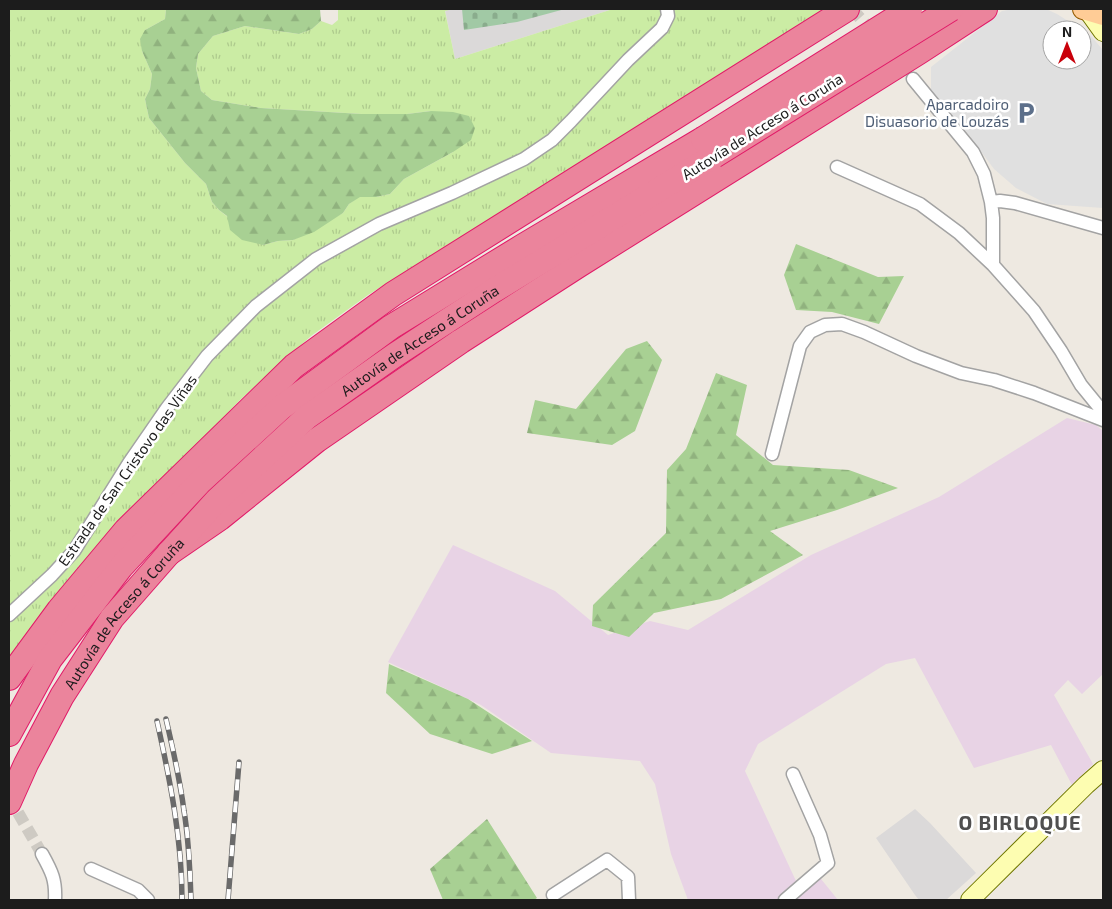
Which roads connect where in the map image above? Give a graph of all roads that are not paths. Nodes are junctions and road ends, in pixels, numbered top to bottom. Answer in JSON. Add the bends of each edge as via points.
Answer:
{"nodes":[{"id":1,"x":667,"y":9,"type":"edge"},
{"id":2,"x":847,"y":9,"type":"edge"},
{"id":3,"x":910,"y":9,"type":"edge"},
{"id":4,"x":951,"y":9,"type":"edge"},
{"id":5,"x":985,"y":9,"type":"edge"},
{"id":6,"x":1092,"y":12,"type":"edge"},
{"id":7,"x":1103,"y":32,"type":"edge"},
{"id":8,"x":913,"y":79,"type":"dead end"},
{"id":9,"x":708,"y":148,"type":"junction"},
{"id":10,"x":837,"y":167,"type":"dead end"},
{"id":11,"x":991,"y":202,"type":"junction"},
{"id":12,"x":1103,"y":228,"type":"edge"},
{"id":13,"x":993,"y":265,"type":"junction"},
{"id":14,"x":1103,"y":412,"type":"edge"},
{"id":15,"x":1103,"y":420,"type":"edge"},
{"id":16,"x":206,"y":452,"type":"junction"},
{"id":17,"x":772,"y":454,"type":"dead end"},
{"id":18,"x":169,"y":552,"type":"junction"},
{"id":19,"x":9,"y":615,"type":"edge"},
{"id":20,"x":50,"y":659,"type":"junction"},
{"id":21,"x":9,"y":678,"type":"edge"},
{"id":22,"x":9,"y":734,"type":"edge"},
{"id":23,"x":1103,"y":770,"type":"edge"},
{"id":24,"x":793,"y":774,"type":"dead end"},
{"id":25,"x":9,"y":802,"type":"edge"},
{"id":26,"x":42,"y":854,"type":"tunnel mouth"},
{"id":27,"x":91,"y":869,"type":"dead end"},
{"id":28,"x":553,"y":894,"type":"dead end"},
{"id":29,"x":977,"y":898,"type":"edge"},
{"id":30,"x":55,"y":900,"type":"edge"},
{"id":31,"x":148,"y":900,"type":"edge"},
{"id":32,"x":629,"y":900,"type":"edge"},
{"id":33,"x":785,"y":900,"type":"edge"}],
"edges":[{"from":1,"to":19,"type":"street","name":"Estrada de San Cristovo das Viñas","via":[[668,16],[662,28],[552,140],[524,159],[379,224],[316,259],[256,306],[207,356],[167,408],[74,551]]},
{"from":2,"to":16,"type":"highway","via":[[393,294],[294,366]]},
{"from":3,"to":9,"type":"highway","name":"Autovía de Acceso á Coruña","bridge":true},
{"from":4,"to":9,"type":"highway","name":"Autovía de Acceso á Coruña","bridge":true},
{"from":5,"to":18,"type":"highway","via":[[461,340],[316,440],[220,518]]},
{"from":6,"to":7,"type":"street"},
{"from":8,"to":11,"type":"street","via":[[973,152],[984,174]]},
{"from":9,"to":18,"type":"highway","name":"Autovía de Acceso á Coruña","via":[[307,417],[217,500]]},
{"from":9,"to":20,"type":"highway","name":"Autovía de Acceso á Coruña","via":[[523,246],[391,328],[282,407],[198,482],[121,567]]},
{"from":10,"to":13,"type":"street","via":[[920,204],[959,232]]},
{"from":11,"to":12,"type":"street","via":[[1015,203]]},
{"from":11,"to":13,"type":"street"},
{"from":13,"to":14,"type":"street","via":[[1034,311],[1081,385]]},
{"from":15,"to":17,"type":"street","via":[[1034,393],[961,373],[842,324],[824,325],[810,332],[800,346]]},
{"from":16,"to":20,"type":"highway","via":[[88,594]]},
{"from":16,"to":21,"type":"highway","via":[[126,530],[59,610]]},
{"from":18,"to":25,"type":"highway","name":"Autovía de Acceso á Coruña","via":[[112,618],[62,696]]},
{"from":20,"to":22,"type":"highway","name":"Autovía de Acceso á Coruña"},
{"from":23,"to":29,"type":"street"},
{"from":24,"to":33,"type":"street","via":[[820,835],[828,863]]},
{"from":26,"to":30,"type":"street","via":[[52,871]]},
{"from":27,"to":31,"type":"street","via":[[138,890]]},
{"from":28,"to":32,"type":"street","via":[[607,860],[628,877]]}]}
